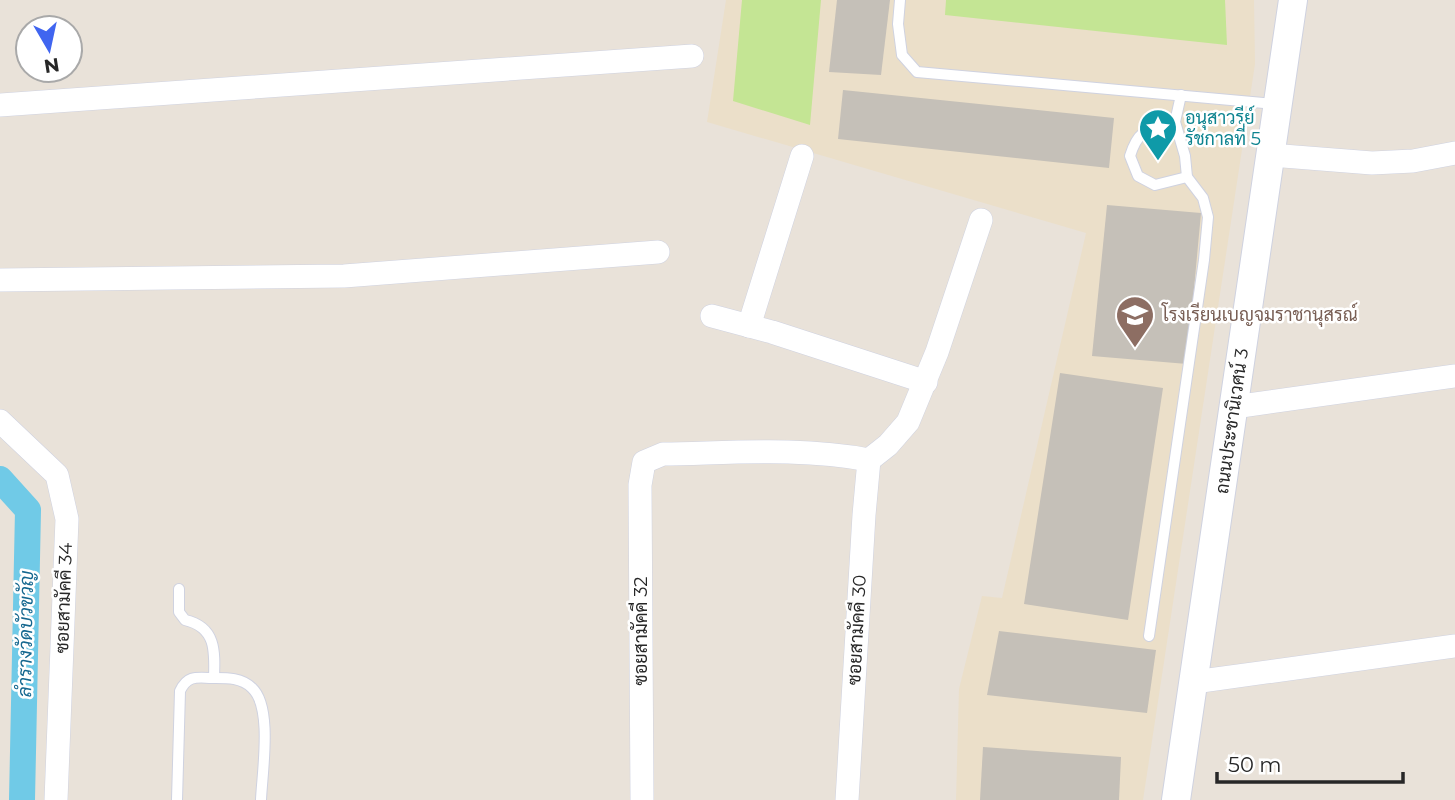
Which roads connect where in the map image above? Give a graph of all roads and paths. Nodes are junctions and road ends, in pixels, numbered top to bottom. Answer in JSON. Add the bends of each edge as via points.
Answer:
{"nodes":[{"id":1,"x":900,"y":0,"type":"edge"},
{"id":2,"x":1293,"y":0,"type":"edge"},
{"id":3,"x":692,"y":56,"type":"dead end"},
{"id":4,"x":1181,"y":96,"type":"junction"},
{"id":5,"x":1277,"y":104,"type":"junction"},
{"id":6,"x":0,"y":105,"type":"edge"},
{"id":7,"x":1175,"y":122,"type":"junction"},
{"id":8,"x":1455,"y":153,"type":"edge"},
{"id":9,"x":1270,"y":155,"type":"junction"},
{"id":10,"x":802,"y":156,"type":"dead end"},
{"id":11,"x":1186,"y":177,"type":"junction"},
{"id":12,"x":981,"y":220,"type":"dead end"},
{"id":13,"x":657,"y":252,"type":"dead end"},
{"id":14,"x":0,"y":280,"type":"edge"},
{"id":15,"x":712,"y":316,"type":"dead end"},
{"id":16,"x":749,"y":326,"type":"junction"},
{"id":17,"x":1455,"y":376,"type":"edge"},
{"id":18,"x":926,"y":382,"type":"junction"},
{"id":19,"x":1234,"y":407,"type":"junction"},
{"id":20,"x":0,"y":421,"type":"edge"},
{"id":21,"x":869,"y":460,"type":"junction"},
{"id":22,"x":179,"y":589,"type":"dead end"},
{"id":23,"x":1149,"y":636,"type":"dead end"},
{"id":24,"x":1455,"y":646,"type":"edge"},
{"id":25,"x":214,"y":678,"type":"junction"},
{"id":26,"x":1194,"y":682,"type":"junction"},
{"id":27,"x":55,"y":800,"type":"edge"},
{"id":28,"x":177,"y":800,"type":"edge"},
{"id":29,"x":261,"y":800,"type":"edge"},
{"id":30,"x":642,"y":800,"type":"edge"},
{"id":31,"x":847,"y":800,"type":"edge"},
{"id":32,"x":1176,"y":800,"type":"edge"}],
"edges":[{"from":1,"to":4,"type":"lane","via":[[901,55],[917,72]]},
{"from":2,"to":5,"type":"street","name":"ถนนประชานิเวศน์ 3"},
{"from":3,"to":6,"type":"street"},
{"from":4,"to":5,"type":"lane"},
{"from":4,"to":7,"type":"lane"},
{"from":5,"to":9,"type":"street","name":"ถนนประชานิเวศน์ 3"},
{"from":7,"to":11,"type":"lane"},
{"from":7,"to":11,"type":"lane","via":[[1135,139],[1130,156],[1139,176],[1155,185]]},
{"from":8,"to":9,"type":"street","via":[[1372,163]]},
{"from":9,"to":19,"type":"street","name":"ถนนประชานิเวศน์ 3"},
{"from":10,"to":16,"type":"street"},
{"from":11,"to":23,"type":"lane","via":[[1203,198],[1208,217]]},
{"from":12,"to":18,"type":"street"},
{"from":13,"to":14,"type":"street","via":[[344,276]]},
{"from":15,"to":16,"type":"street"},
{"from":16,"to":18,"type":"street"},
{"from":17,"to":19,"type":"street"},
{"from":18,"to":21,"type":"street","via":[[908,422]]},
{"from":19,"to":26,"type":"street","name":"ถนนประชานิเวศน์ 3"},
{"from":20,"to":27,"type":"street","name":"ซอยสามัคคี 34","via":[[57,475],[67,519]]},
{"from":21,"to":30,"type":"street","name":"ซอยสามัคคี 32","via":[[806,453],[663,454],[644,462],[640,485]]},
{"from":21,"to":31,"type":"street","name":"ซอยสามัคคี 30"},
{"from":22,"to":25,"type":"lane","via":[[179,612],[210,636]]},
{"from":24,"to":26,"type":"street"},
{"from":25,"to":28,"type":"lane","via":[[192,677],[180,691]]},
{"from":25,"to":29,"type":"lane","via":[[237,679],[252,688],[262,703]]},
{"from":26,"to":32,"type":"street","name":"ถนนประชานิเวศน์ 3"}]}
